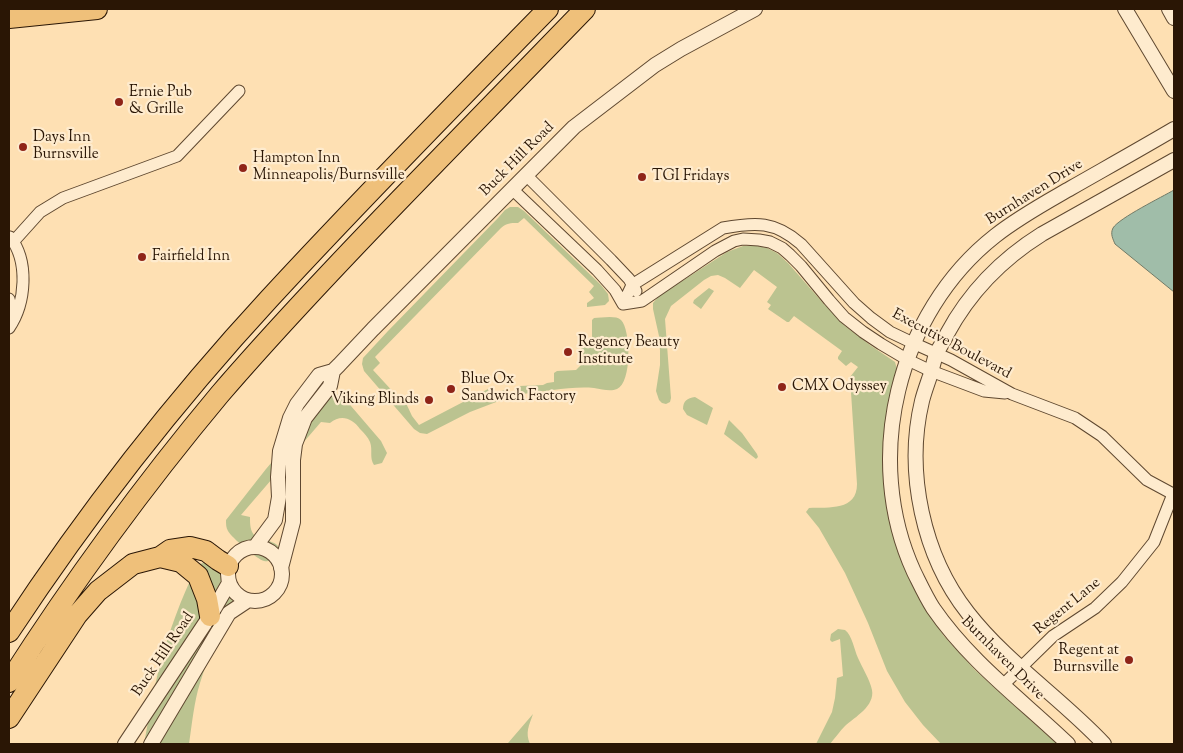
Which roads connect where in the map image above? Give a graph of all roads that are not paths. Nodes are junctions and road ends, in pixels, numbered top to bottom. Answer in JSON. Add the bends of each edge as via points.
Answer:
{"nodes":[{"id":1,"x":97,"y":9,"type":"edge"},
{"id":2,"x":548,"y":9,"type":"edge"},
{"id":3,"x":585,"y":9,"type":"edge"},
{"id":4,"x":755,"y":9,"type":"edge"},
{"id":5,"x":1125,"y":9,"type":"edge"},
{"id":6,"x":1169,"y":9,"type":"edge"},
{"id":7,"x":9,"y":18,"type":"edge"},
{"id":8,"x":1174,"y":18,"type":"edge"},
{"id":9,"x":239,"y":91,"type":"dead end"},
{"id":10,"x":1174,"y":91,"type":"edge"},
{"id":11,"x":1174,"y":129,"type":"edge"},
{"id":12,"x":1174,"y":160,"type":"edge"},
{"id":13,"x":526,"y":174,"type":"junction"},
{"id":14,"x":512,"y":189,"type":"junction"},
{"id":15,"x":11,"y":239,"type":"edge"},
{"id":16,"x":632,"y":285,"type":"junction"},
{"id":17,"x":9,"y":299,"type":"edge"},
{"id":18,"x":642,"y":301,"type":"junction"},
{"id":19,"x":623,"y":304,"type":"junction"},
{"id":20,"x":12,"y":323,"type":"edge"},
{"id":21,"x":913,"y":343,"type":"junction"},
{"id":22,"x":936,"y":354,"type":"junction"},
{"id":23,"x":908,"y":360,"type":"junction"},
{"id":24,"x":333,"y":370,"type":"junction"},
{"id":25,"x":931,"y":371,"type":"junction"},
{"id":26,"x":1012,"y":394,"type":"junction"},
{"id":27,"x":1174,"y":494,"type":"edge"},
{"id":28,"x":255,"y":546,"type":"junction"},
{"id":29,"x":160,"y":557,"type":"junction"},
{"id":30,"x":281,"y":568,"type":"junction"},
{"id":31,"x":228,"y":575,"type":"junction"},
{"id":32,"x":247,"y":601,"type":"junction"},
{"id":33,"x":210,"y":616,"type":"junction"},
{"id":34,"x":9,"y":632,"type":"edge"},
{"id":35,"x":1021,"y":668,"type":"junction"},
{"id":36,"x":9,"y":682,"type":"edge"},
{"id":37,"x":1003,"y":685,"type":"junction"},
{"id":38,"x":9,"y":718,"type":"edge"},
{"id":39,"x":125,"y":744,"type":"edge"},
{"id":40,"x":151,"y":744,"type":"edge"},
{"id":41,"x":1068,"y":744,"type":"edge"},
{"id":42,"x":1104,"y":744,"type":"edge"}],
"edges":[{"from":1,"to":7,"type":"highway"},
{"from":2,"to":34,"type":"highway","via":[[268,299],[214,361],[106,494]]},
{"from":3,"to":36,"type":"highway","via":[[347,255],[220,394],[92,559]]},
{"from":4,"to":13,"type":"street","name":"Buck Hill Road","via":[[655,65],[574,127]]},
{"from":5,"to":10,"type":"street"},
{"from":6,"to":8,"type":"street"},
{"from":9,"to":15,"type":"street","via":[[176,156],[63,198],[40,212]]},
{"from":11,"to":21,"type":"street","name":"Burnhaven Drive","via":[[1026,214],[995,236],[969,259],[948,285]]},
{"from":12,"to":22,"type":"street","name":"Burnhaven Drive","via":[[1025,244],[990,275],[969,300]]},
{"from":13,"to":14,"type":"street","name":"Buck Hill Road"},
{"from":13,"to":16,"type":"street"},
{"from":14,"to":19,"type":"street","via":[[597,270]]},
{"from":14,"to":24,"type":"street","name":"Buck Hill Road"},
{"from":15,"to":20,"type":"street","via":[[19,252],[23,287]]},
{"from":16,"to":18,"type":"street"},
{"from":16,"to":19,"type":"street"},
{"from":16,"to":21,"type":"street","name":"Executive Boulevard","via":[[723,228],[770,225],[802,244],[871,318]]},
{"from":17,"to":20,"type":"street"},
{"from":18,"to":19,"type":"street","name":"Executive Boulevard"},
{"from":18,"to":23,"type":"street","name":"Executive Boulevard","via":[[734,241],[770,242],[782,248],[801,266],[844,317]]},
{"from":21,"to":22,"type":"street","name":"Executive Boulevard"},
{"from":21,"to":23,"type":"street","name":"Burnhaven Drive"},
{"from":22,"to":25,"type":"street","name":"Burnhaven Drive"},
{"from":22,"to":26,"type":"street","name":"Executive Boulevard"},
{"from":23,"to":25,"type":"street","name":"Executive Boulevard"},
{"from":23,"to":37,"type":"street","name":"Burnhaven Drive","via":[[896,399],[890,448],[892,496],[902,541],[932,606],[962,645]]},
{"from":24,"to":28,"type":"street","name":"Buck Hill Road","via":[[319,375],[290,418],[280,451],[275,520]]},
{"from":24,"to":30,"type":"street","name":"Buck Hill Road","via":[[330,386],[305,418],[295,444],[293,522]]},
{"from":25,"to":26,"type":"street","name":"Executive Boulevard","via":[[984,391]]},
{"from":25,"to":35,"type":"street","name":"Burnhaven Drive","via":[[922,402],[916,446],[918,493],[928,538],[944,576],[967,612]]},
{"from":26,"to":27,"type":"street","name":"Executive Boulevard","via":[[1075,418],[1102,436],[1146,480]]},
{"from":27,"to":35,"type":"street","name":"Regent Lane","via":[[1154,542],[1122,582],[1095,608],[1053,636]]},
{"from":28,"to":30,"type":"street","via":[[271,552]]},
{"from":28,"to":31,"type":"street","via":[[238,552],[232,558]]},
{"from":29,"to":31,"type":"highway","via":[[170,550],[190,547],[206,551],[218,560]]},
{"from":29,"to":33,"type":"highway","via":[[181,562],[198,576]]},
{"from":29,"to":38,"type":"highway","via":[[133,564],[98,591],[78,615]]},
{"from":30,"to":32,"type":"street","via":[[282,577],[274,594],[257,602]]},
{"from":31,"to":32,"type":"street","via":[[233,591]]},
{"from":31,"to":33,"type":"street","name":"Buck Hill Road"},
{"from":32,"to":40,"type":"street","name":"Buck Hill Road","via":[[229,613]]},
{"from":33,"to":39,"type":"street","name":"Buck Hill Road"},
{"from":35,"to":37,"type":"street","name":"Regent Lane"},
{"from":35,"to":42,"type":"street","name":"Burnhaven Drive"},
{"from":37,"to":41,"type":"street","name":"Burnhaven Drive"}]}
